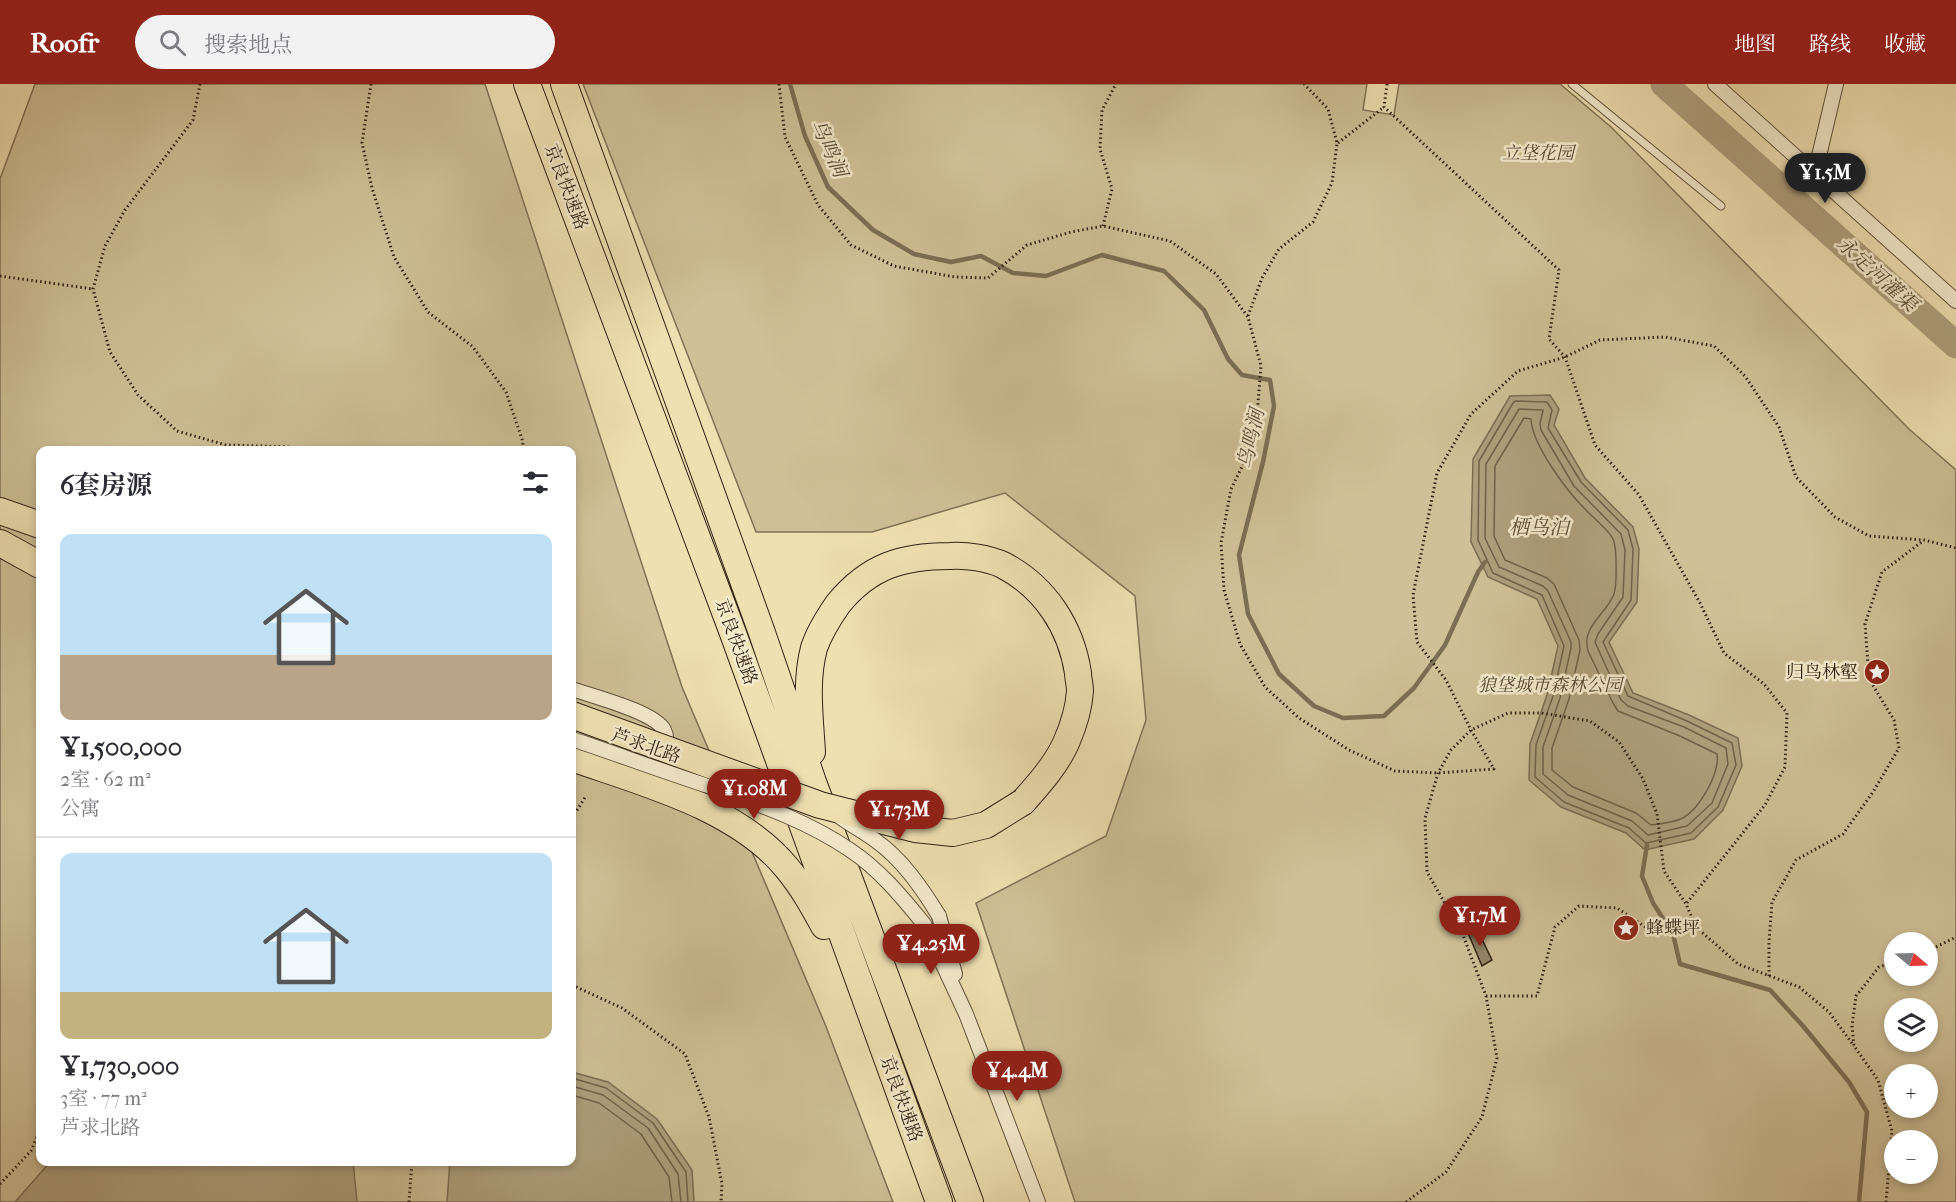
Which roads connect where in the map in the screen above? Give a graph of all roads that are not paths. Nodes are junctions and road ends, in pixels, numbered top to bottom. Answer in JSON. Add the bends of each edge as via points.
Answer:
{"nodes":[{"id":1,"x":528,"y":84,"type":"edge"},
{"id":2,"x":564,"y":84,"type":"edge"},
{"id":3,"x":1572,"y":84,"type":"edge"},
{"id":4,"x":1715,"y":84,"type":"edge"},
{"id":5,"x":1836,"y":84,"type":"edge"},
{"id":6,"x":1815,"y":173,"type":"junction"},
{"id":7,"x":1720,"y":206,"type":"dead end"},
{"id":8,"x":1956,"y":301,"type":"edge"},
{"id":9,"x":7,"y":514,"type":"edge"},
{"id":10,"x":36,"y":520,"type":"edge"},
{"id":11,"x":36,"y":524,"type":"edge"},
{"id":12,"x":3,"y":544,"type":"edge"},
{"id":13,"x":36,"y":554,"type":"edge"},
{"id":14,"x":36,"y":563,"type":"edge"},
{"id":15,"x":576,"y":690,"type":"edge"},
{"id":16,"x":576,"y":717,"type":"edge"},
{"id":17,"x":576,"y":740,"type":"edge"},
{"id":18,"x":576,"y":759,"type":"edge"},
{"id":19,"x":613,"y":773,"type":"junction"},
{"id":20,"x":817,"y":794,"type":"junction"},
{"id":21,"x":863,"y":997,"type":"junction"},
{"id":22,"x":966,"y":1014,"type":"junction"},
{"id":23,"x":939,"y":1202,"type":"edge"},
{"id":24,"x":970,"y":1202,"type":"edge"},
{"id":25,"x":1038,"y":1202,"type":"edge"}],
"edges":[{"from":1,"to":21,"type":"highway","name":"京良快速路","via":[[734,636]]},
{"from":2,"to":20,"type":"highway","name":"京良快速路"},
{"from":3,"to":7,"type":"lane"},
{"from":4,"to":6,"type":"street"},
{"from":5,"to":6,"type":"street"},
{"from":6,"to":8,"type":"street"},
{"from":9,"to":10,"type":"street"},
{"from":9,"to":11,"type":"highway"},
{"from":12,"to":13,"type":"street"},
{"from":12,"to":14,"type":"highway"},
{"from":15,"to":19,"type":"street","via":[[642,713],[664,731],[667,744],[661,760],[649,771]]},
{"from":16,"to":20,"type":"highway","bridge":true},
{"from":17,"to":22,"type":"street","name":"芦求北路","bridge":true,"via":[[791,817],[852,851],[886,879],[924,924]]},
{"from":18,"to":19,"type":"highway"},
{"from":19,"to":21,"type":"highway","via":[[678,795],[725,818],[765,847],[786,866],[809,898]]},
{"from":20,"to":20,"type":"highway","bridge":true,"via":[[915,829],[953,833],[986,825],[1023,802],[1065,745],[1080,690],[1075,656],[1060,618],[1034,585],[1002,564],[965,555],[897,562],[873,572],[851,589],[829,616],[814,647],[808,684]]},
{"from":20,"to":22,"type":"street","name":"芦求北路","bridge":true,"via":[[877,841],[923,889],[939,916]]},
{"from":20,"to":24,"type":"highway","name":"京良快速路"},
{"from":21,"to":23,"type":"highway","name":"京良快速路"},
{"from":22,"to":25,"type":"street","name":"芦求北路"}]}
